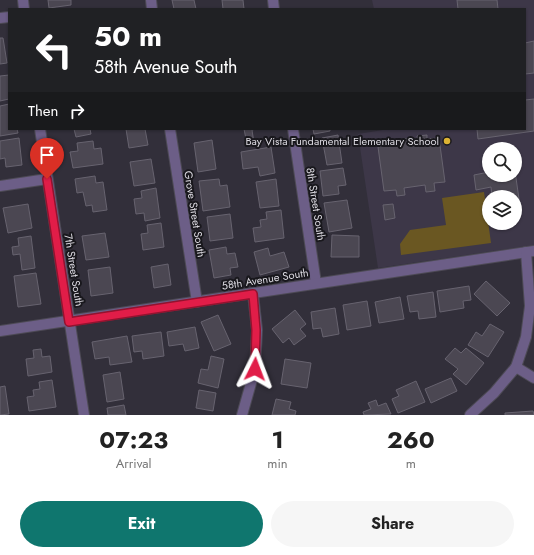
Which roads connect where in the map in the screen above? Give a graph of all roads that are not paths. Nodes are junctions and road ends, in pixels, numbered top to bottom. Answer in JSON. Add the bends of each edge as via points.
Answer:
{"nodes":[{"id":1,"x":40,"y":130,"type":"edge"},
{"id":2,"x":170,"y":130,"type":"edge"},
{"id":3,"x":292,"y":130,"type":"edge"},
{"id":4,"x":47,"y":179,"type":"junction"},
{"id":5,"x":0,"y":186,"type":"edge"},
{"id":6,"x":530,"y":251,"type":"edge"},
{"id":7,"x":316,"y":283,"type":"junction"},
{"id":8,"x":253,"y":294,"type":"junction"},
{"id":9,"x":197,"y":302,"type":"junction"},
{"id":10,"x":69,"y":322,"type":"junction"},
{"id":11,"x":0,"y":331,"type":"edge"},
{"id":12,"x":516,"y":367,"type":"junction"},
{"id":13,"x":534,"y":378,"type":"edge"},
{"id":14,"x":84,"y":415,"type":"edge"},
{"id":15,"x":242,"y":415,"type":"edge"},
{"id":16,"x":470,"y":415,"type":"edge"}],
"edges":[{"from":1,"to":4,"type":"street","name":"7th Street South"},
{"from":2,"to":9,"type":"street","name":"Grove Street South"},
{"from":3,"to":7,"type":"street","name":"8th Street South"},
{"from":4,"to":5,"type":"street"},
{"from":4,"to":10,"type":"street","name":"7th Street South"},
{"from":6,"to":7,"type":"street","name":"58th Avenue South"},
{"from":6,"to":12,"type":"street","via":[[530,306],[526,337]]},
{"from":7,"to":8,"type":"street","name":"58th Avenue South"},
{"from":8,"to":9,"type":"street","name":"58th Avenue South"},
{"from":8,"to":15,"type":"street","via":[[256,330],[255,369]]},
{"from":9,"to":10,"type":"street","name":"58th Avenue South"},
{"from":10,"to":11,"type":"street","name":"58th Avenue South"},
{"from":10,"to":14,"type":"street","name":"7th Street South"},
{"from":12,"to":13,"type":"street"},
{"from":12,"to":16,"type":"street","via":[[494,393]]}]}
